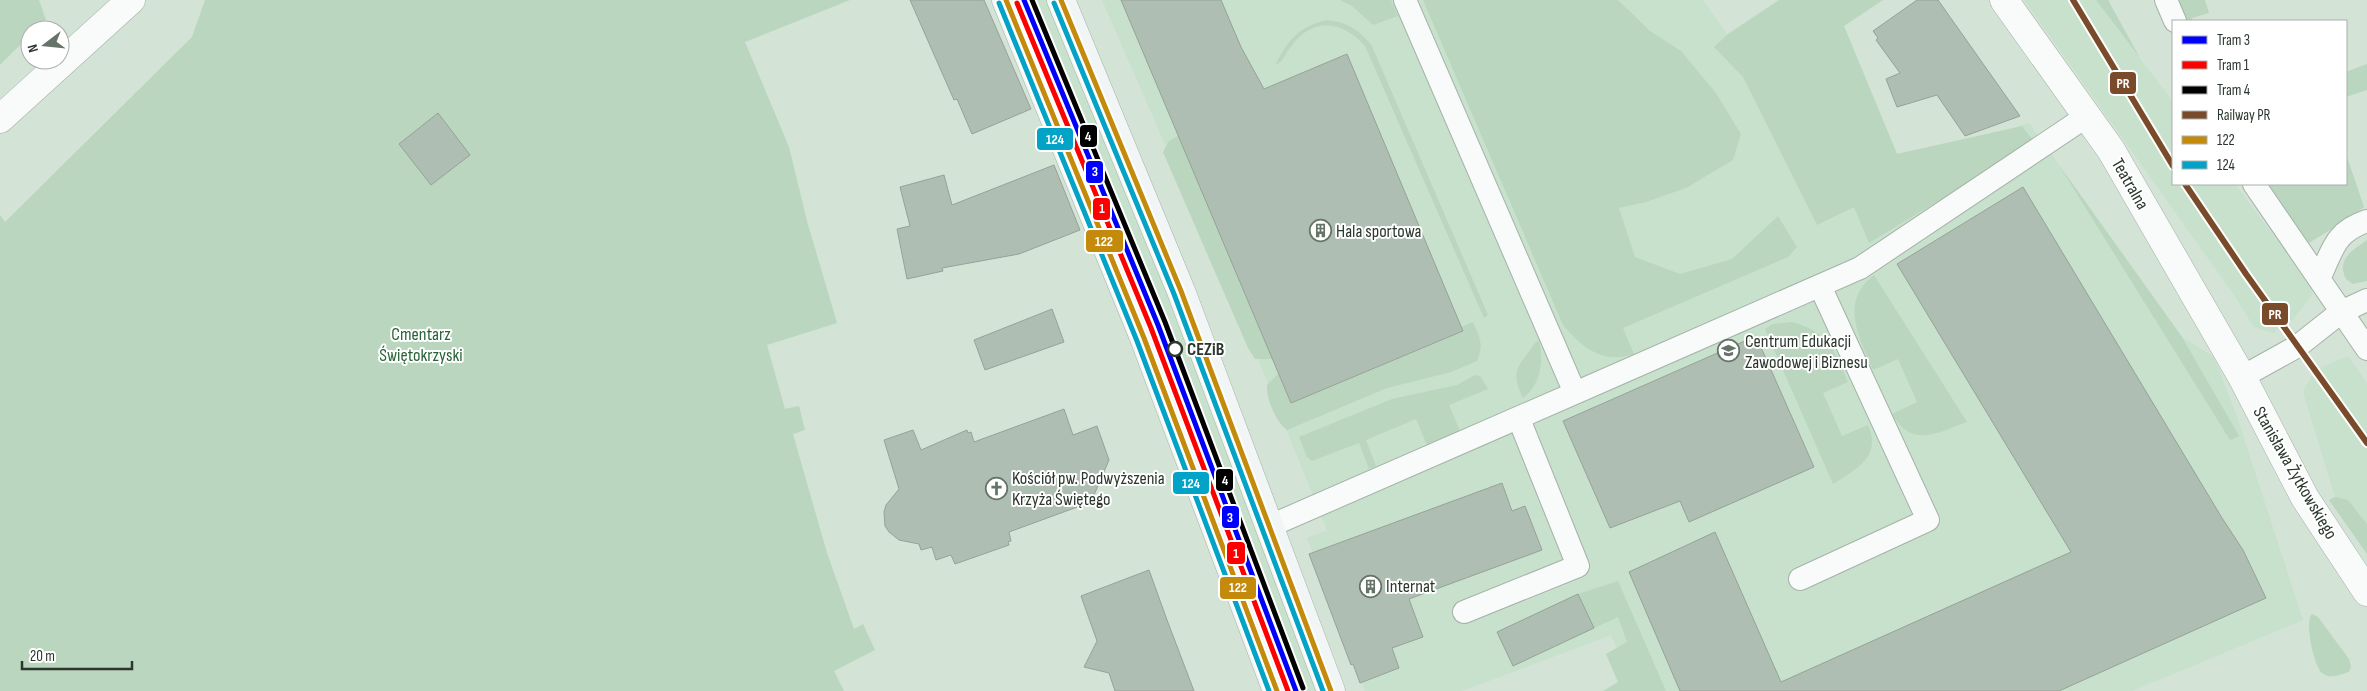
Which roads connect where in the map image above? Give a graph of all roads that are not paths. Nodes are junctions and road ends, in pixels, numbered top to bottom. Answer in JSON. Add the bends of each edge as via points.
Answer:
{"nodes":[{"id":1,"x":131,"y":0,"type":"edge"},
{"id":2,"x":1006,"y":0,"type":"edge"},
{"id":3,"x":1061,"y":0,"type":"edge"},
{"id":4,"x":1405,"y":0,"type":"edge"},
{"id":5,"x":2004,"y":0,"type":"edge"},
{"id":6,"x":2166,"y":0,"type":"edge"},
{"id":7,"x":2175,"y":20,"type":"edge"},
{"id":8,"x":2088,"y":116,"type":"junction"},
{"id":9,"x":0,"y":120,"type":"edge"},
{"id":10,"x":2255,"y":185,"type":"edge"},
{"id":11,"x":2367,"y":221,"type":"edge"},
{"id":12,"x":2319,"y":279,"type":"junction"},
{"id":13,"x":1820,"y":286,"type":"junction"},
{"id":14,"x":2367,"y":300,"type":"edge"},
{"id":15,"x":2341,"y":312,"type":"junction"},
{"id":16,"x":2367,"y":349,"type":"edge"},
{"id":17,"x":2242,"y":377,"type":"junction"},
{"id":18,"x":1575,"y":393,"type":"junction"},
{"id":19,"x":1519,"y":419,"type":"junction"},
{"id":20,"x":1270,"y":526,"type":"junction"},
{"id":21,"x":1800,"y":580,"type":"dead end"},
{"id":22,"x":2367,"y":592,"type":"edge"},
{"id":23,"x":1464,"y":612,"type":"dead end"},
{"id":24,"x":1277,"y":691,"type":"edge"},
{"id":25,"x":1331,"y":691,"type":"edge"}],
"edges":[{"from":1,"to":9,"type":"street"},
{"from":2,"to":24,"type":"main road","via":[[1151,355]]},
{"from":3,"to":20,"type":"main road","via":[[1155,226]]},
{"from":4,"to":18,"type":"lane"},
{"from":5,"to":8,"type":"street","name":"Teatralna"},
{"from":6,"to":7,"type":"lane"},
{"from":8,"to":13,"type":"lane","via":[[1867,264]]},
{"from":8,"to":17,"type":"street","name":"Teatralna"},
{"from":10,"to":12,"type":"lane"},
{"from":11,"to":12,"type":"lane","via":[[2340,236]]},
{"from":12,"to":15,"type":"lane"},
{"from":13,"to":18,"type":"lane"},
{"from":13,"to":21,"type":"lane","via":[[1928,520]]},
{"from":14,"to":15,"type":"lane"},
{"from":15,"to":16,"type":"lane"},
{"from":15,"to":17,"type":"lane","via":[[2298,346]]},
{"from":17,"to":22,"type":"street","name":"Stanisława Żytkowskiego","via":[[2305,498]]},
{"from":18,"to":19,"type":"lane"},
{"from":19,"to":20,"type":"lane"},
{"from":19,"to":23,"type":"lane","via":[[1578,566]]},
{"from":20,"to":25,"type":"main road"}]}
